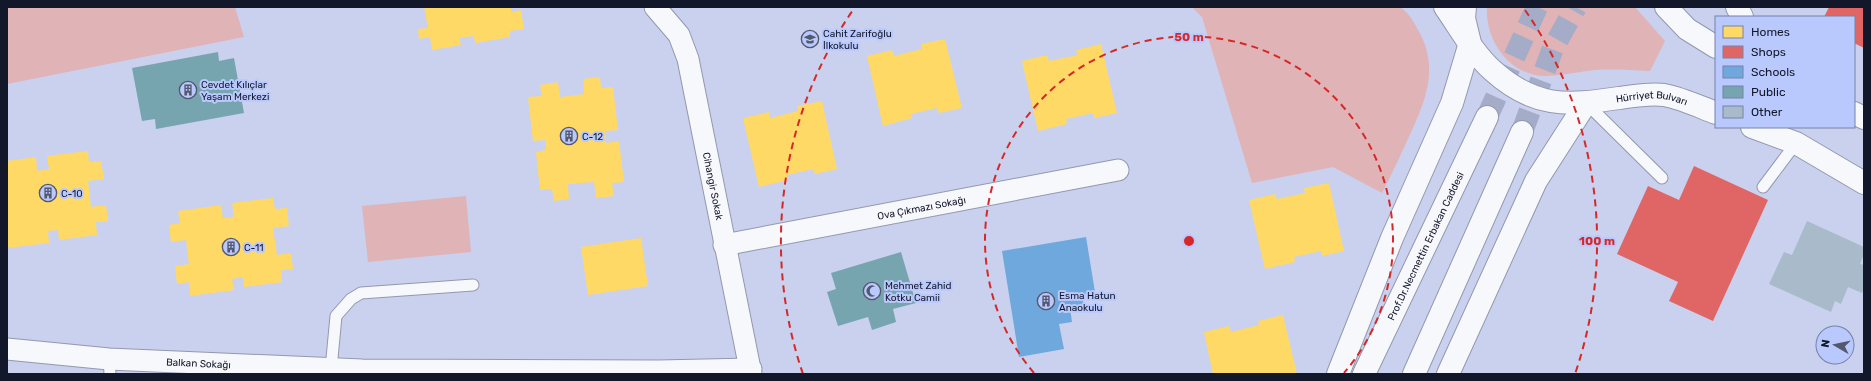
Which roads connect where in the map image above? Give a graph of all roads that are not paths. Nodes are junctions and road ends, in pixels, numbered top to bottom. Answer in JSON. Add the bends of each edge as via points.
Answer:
{"nodes":[{"id":1,"x":655,"y":7,"type":"edge"},
{"id":2,"x":1445,"y":7,"type":"edge"},
{"id":3,"x":1465,"y":7,"type":"edge"},
{"id":4,"x":1666,"y":7,"type":"edge"},
{"id":5,"x":1737,"y":7,"type":"edge"},
{"id":6,"x":1742,"y":16,"type":"edge"},
{"id":7,"x":1470,"y":43,"type":"junction"},
{"id":8,"x":1715,"y":46,"type":"edge"},
{"id":9,"x":1586,"y":103,"type":"junction"},
{"id":10,"x":1715,"y":113,"type":"edge"},
{"id":11,"x":1855,"y":114,"type":"edge"},
{"id":12,"x":1487,"y":117,"type":"tunnel mouth"},
{"id":13,"x":1864,"y":118,"type":"edge"},
{"id":14,"x":1755,"y":128,"type":"edge"},
{"id":15,"x":1522,"y":132,"type":"tunnel mouth"},
{"id":16,"x":1796,"y":143,"type":"junction"},
{"id":17,"x":1118,"y":170,"type":"dead end"},
{"id":18,"x":1662,"y":178,"type":"dead end"},
{"id":19,"x":1864,"y":183,"type":"edge"},
{"id":20,"x":1763,"y":187,"type":"dead end"},
{"id":21,"x":724,"y":245,"type":"junction"},
{"id":22,"x":473,"y":285,"type":"dead end"},
{"id":23,"x":7,"y":349,"type":"edge"},
{"id":24,"x":109,"y":367,"type":"edge"},
{"id":25,"x":331,"y":369,"type":"junction"},
{"id":26,"x":398,"y":372,"type":"edge"},
{"id":27,"x":751,"y":372,"type":"edge"},
{"id":28,"x":1338,"y":374,"type":"edge"},
{"id":29,"x":1364,"y":374,"type":"edge"},
{"id":30,"x":1414,"y":374,"type":"edge"},
{"id":31,"x":1448,"y":374,"type":"edge"}],
"edges":[{"from":1,"to":21,"type":"street","name":"Cihangir Sokak","via":[[679,35],[688,59]]},
{"from":2,"to":7,"type":"main road"},
{"from":3,"to":7,"type":"main road","via":[[1464,18]]},
{"from":4,"to":8,"type":"main road","via":[[1687,29]]},
{"from":5,"to":6,"type":"main road"},
{"from":7,"to":9,"type":"main road","name":"Hürriyet Bulvarı","via":[[1491,69],[1534,98],[1562,104]]},
{"from":7,"to":28,"type":"main road","via":[[1452,103],[1392,238]]},
{"from":9,"to":10,"type":"main road","name":"Hürriyet Bulvarı","via":[[1664,95]]},
{"from":9,"to":18,"type":"lane"},
{"from":9,"to":31,"type":"main road","via":[[1536,181]]},
{"from":11,"to":13,"type":"main road"},
{"from":12,"to":29,"type":"main road","name":"Prof.Dr.Necmettin Erbakan Caddesi"},
{"from":14,"to":16,"type":"main road"},
{"from":15,"to":30,"type":"main road"},
{"from":16,"to":19,"type":"main road"},
{"from":16,"to":20,"type":"lane"},
{"from":17,"to":21,"type":"street","name":"Ova Çıkmazı Sokağı"},
{"from":21,"to":27,"type":"street","name":"Cihangir Sokak"},
{"from":22,"to":25,"type":"lane","via":[[361,293],[351,299],[336,316]]},
{"from":23,"to":24,"type":"street","name":"Balkan Sokağı"},
{"from":24,"to":25,"type":"street","name":"Balkan Sokağı"},
{"from":25,"to":26,"type":"street","name":"Balkan Sokağı"},
{"from":26,"to":27,"type":"street","name":"Balkan Sokağı"}]}
